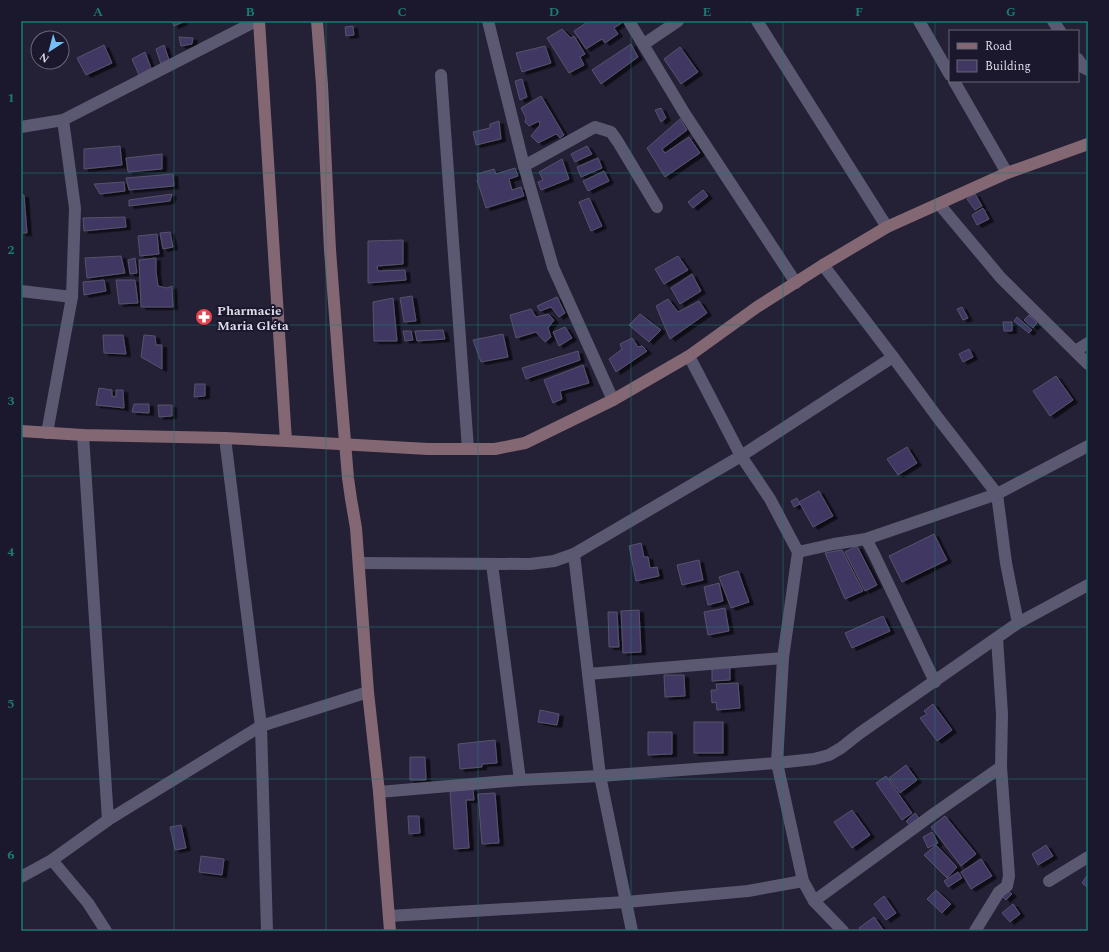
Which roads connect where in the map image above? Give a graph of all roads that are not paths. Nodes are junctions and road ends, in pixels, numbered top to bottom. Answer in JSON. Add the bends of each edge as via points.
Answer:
{"nodes":[{"id":1,"x":258,"y":21,"type":"edge"},
{"id":2,"x":317,"y":21,"type":"edge"},
{"id":3,"x":488,"y":21,"type":"edge"},
{"id":4,"x":629,"y":21,"type":"edge"},
{"id":5,"x":678,"y":21,"type":"edge"},
{"id":6,"x":757,"y":21,"type":"edge"},
{"id":7,"x":918,"y":21,"type":"edge"},
{"id":8,"x":1053,"y":21,"type":"edge"},
{"id":9,"x":1059,"y":30,"type":"edge"},
{"id":10,"x":644,"y":44,"type":"junction"},
{"id":11,"x":1079,"y":60,"type":"edge"},
{"id":12,"x":1088,"y":70,"type":"edge"},
{"id":13,"x":949,"y":73,"type":"edge"},
{"id":14,"x":441,"y":75,"type":"dead end"},
{"id":15,"x":955,"y":82,"type":"edge"},
{"id":16,"x":63,"y":120,"type":"junction"},
{"id":17,"x":21,"y":127,"type":"edge"},
{"id":18,"x":1088,"y":144,"type":"edge"},
{"id":19,"x":524,"y":166,"type":"junction"},
{"id":20,"x":1008,"y":173,"type":"junction"},
{"id":21,"x":939,"y":204,"type":"junction"},
{"id":22,"x":657,"y":207,"type":"dead end"},
{"id":23,"x":887,"y":227,"type":"junction"},
{"id":24,"x":823,"y":265,"type":"junction"},
{"id":25,"x":796,"y":282,"type":"junction"},
{"id":26,"x":21,"y":292,"type":"edge"},
{"id":27,"x":72,"y":297,"type":"junction"},
{"id":28,"x":1088,"y":343,"type":"edge"},
{"id":29,"x":1075,"y":352,"type":"junction"},
{"id":30,"x":689,"y":356,"type":"junction"},
{"id":31,"x":893,"y":357,"type":"junction"},
{"id":32,"x":1088,"y":364,"type":"edge"},
{"id":33,"x":613,"y":400,"type":"junction"},
{"id":34,"x":21,"y":431,"type":"edge"},
{"id":35,"x":47,"y":433,"type":"junction"},
{"id":36,"x":83,"y":435,"type":"junction"},
{"id":37,"x":225,"y":438,"type":"junction"},
{"id":38,"x":286,"y":441,"type":"junction"},
{"id":39,"x":345,"y":444,"type":"junction"},
{"id":40,"x":1088,"y":446,"type":"edge"},
{"id":41,"x":468,"y":449,"type":"junction"},
{"id":42,"x":741,"y":456,"type":"junction"},
{"id":43,"x":997,"y":494,"type":"junction"},
{"id":44,"x":866,"y":539,"type":"junction"},
{"id":45,"x":798,"y":552,"type":"junction"},
{"id":46,"x":574,"y":554,"type":"junction"},
{"id":47,"x":359,"y":563,"type":"junction"},
{"id":48,"x":492,"y":564,"type":"junction"},
{"id":49,"x":1088,"y":585,"type":"edge"},
{"id":50,"x":1018,"y":623,"type":"junction"},
{"id":51,"x":997,"y":638,"type":"junction"},
{"id":52,"x":783,"y":658,"type":"junction"},
{"id":53,"x":588,"y":674,"type":"junction"},
{"id":54,"x":935,"y":682,"type":"junction"},
{"id":55,"x":368,"y":692,"type":"junction"},
{"id":56,"x":260,"y":726,"type":"junction"},
{"id":57,"x":778,"y":763,"type":"junction"},
{"id":58,"x":1002,"y":767,"type":"junction"},
{"id":59,"x":600,"y":776,"type":"junction"},
{"id":60,"x":520,"y":780,"type":"junction"},
{"id":61,"x":379,"y":792,"type":"junction"},
{"id":62,"x":108,"y":820,"type":"junction"},
{"id":63,"x":1088,"y":858,"type":"edge"},
{"id":64,"x":52,"y":860,"type":"junction"},
{"id":65,"x":21,"y":876,"type":"edge"},
{"id":66,"x":803,"y":881,"type":"junction"},
{"id":67,"x":1049,"y":881,"type":"dead end"},
{"id":68,"x":814,"y":901,"type":"junction"},
{"id":69,"x":626,"y":902,"type":"junction"},
{"id":70,"x":389,"y":916,"type":"junction"},
{"id":71,"x":106,"y":931,"type":"edge"},
{"id":72,"x":267,"y":931,"type":"edge"},
{"id":73,"x":390,"y":931,"type":"edge"},
{"id":74,"x":632,"y":931,"type":"edge"},
{"id":75,"x":843,"y":931,"type":"edge"},
{"id":76,"x":975,"y":931,"type":"edge"}],
"edges":[{"from":1,"to":16,"type":"street"},
{"from":1,"to":38,"type":"street"},
{"from":2,"to":39,"type":"street","via":[[330,250]]},
{"from":3,"to":19,"type":"street"},
{"from":4,"to":10,"type":"street"},
{"from":5,"to":10,"type":"street"},
{"from":6,"to":23,"type":"street"},
{"from":7,"to":13,"type":"street"},
{"from":8,"to":9,"type":"street"},
{"from":10,"to":25,"type":"street","via":[[685,114]]},
{"from":11,"to":12,"type":"street"},
{"from":14,"to":41,"type":"street"},
{"from":15,"to":20,"type":"street"},
{"from":16,"to":17,"type":"street"},
{"from":16,"to":27,"type":"street","via":[[75,208]]},
{"from":18,"to":20,"type":"street"},
{"from":19,"to":22,"type":"street","via":[[596,127],[611,132]]},
{"from":19,"to":33,"type":"street","via":[[553,267]]},
{"from":20,"to":21,"type":"street"},
{"from":21,"to":23,"type":"street"},
{"from":21,"to":29,"type":"street","via":[[1001,278]]},
{"from":23,"to":24,"type":"street"},
{"from":24,"to":25,"type":"street"},
{"from":24,"to":31,"type":"street"},
{"from":25,"to":30,"type":"street"},
{"from":26,"to":27,"type":"street"},
{"from":27,"to":35,"type":"street"},
{"from":28,"to":29,"type":"street"},
{"from":29,"to":32,"type":"street"},
{"from":30,"to":33,"type":"street"},
{"from":30,"to":42,"type":"street"},
{"from":31,"to":42,"type":"street"},
{"from":31,"to":43,"type":"street"},
{"from":33,"to":41,"type":"street","via":[[525,443],[495,449]]},
{"from":34,"to":35,"type":"street"},
{"from":35,"to":36,"type":"street"},
{"from":36,"to":37,"type":"street"},
{"from":36,"to":62,"type":"street"},
{"from":37,"to":38,"type":"street"},
{"from":37,"to":56,"type":"street"},
{"from":38,"to":39,"type":"street"},
{"from":39,"to":41,"type":"street"},
{"from":39,"to":47,"type":"street"},
{"from":40,"to":43,"type":"street"},
{"from":42,"to":45,"type":"street","via":[[770,498]]},
{"from":42,"to":46,"type":"street"},
{"from":43,"to":44,"type":"street"},
{"from":43,"to":50,"type":"street","via":[[1006,563]]},
{"from":44,"to":45,"type":"street"},
{"from":44,"to":54,"type":"street"},
{"from":45,"to":52,"type":"street"},
{"from":46,"to":48,"type":"street","via":[[554,561],[530,564]]},
{"from":46,"to":53,"type":"street"},
{"from":47,"to":48,"type":"street"},
{"from":47,"to":55,"type":"street"},
{"from":48,"to":60,"type":"street"},
{"from":49,"to":50,"type":"street"},
{"from":50,"to":51,"type":"street"},
{"from":51,"to":54,"type":"street"},
{"from":51,"to":58,"type":"street","via":[[1002,714]]},
{"from":52,"to":53,"type":"street"},
{"from":52,"to":57,"type":"street"},
{"from":53,"to":59,"type":"street"},
{"from":54,"to":57,"type":"street","via":[[829,755]]},
{"from":55,"to":56,"type":"street"},
{"from":55,"to":61,"type":"street"},
{"from":56,"to":62,"type":"street"},
{"from":56,"to":72,"type":"street"},
{"from":57,"to":59,"type":"street"},
{"from":57,"to":66,"type":"street"},
{"from":58,"to":68,"type":"street"},
{"from":58,"to":76,"type":"street","via":[[1009,876],[1007,886],[999,892]]},
{"from":59,"to":60,"type":"street"},
{"from":59,"to":69,"type":"street"},
{"from":60,"to":61,"type":"street"},
{"from":61,"to":70,"type":"street"},
{"from":62,"to":64,"type":"street"},
{"from":63,"to":67,"type":"street"},
{"from":64,"to":65,"type":"street"},
{"from":64,"to":71,"type":"street","via":[[88,903]]},
{"from":66,"to":68,"type":"street"},
{"from":66,"to":69,"type":"street","via":[[748,891]]},
{"from":68,"to":75,"type":"street"},
{"from":69,"to":70,"type":"street"},
{"from":69,"to":74,"type":"street"},
{"from":70,"to":73,"type":"street"}]}
